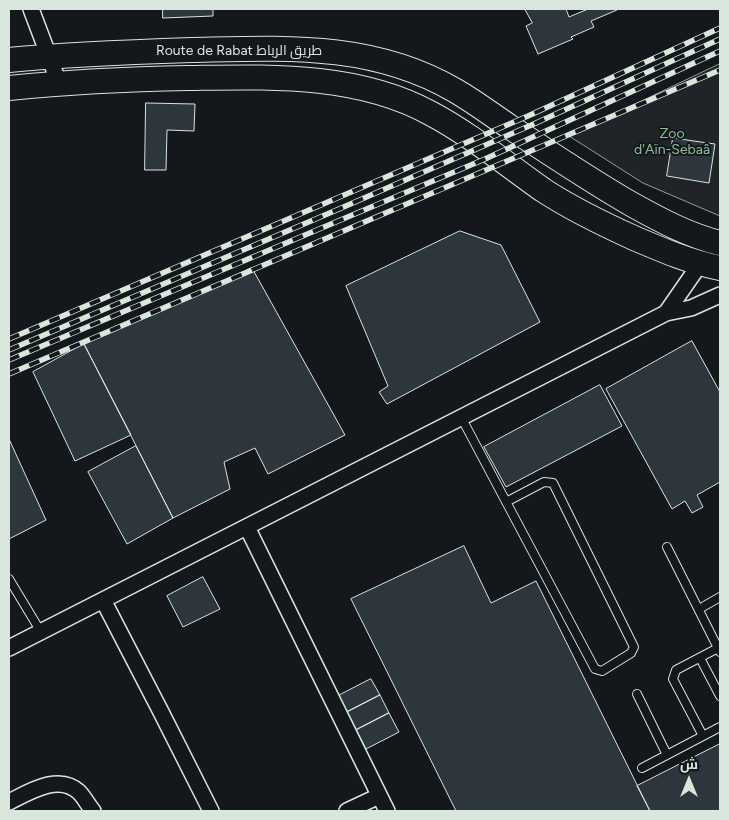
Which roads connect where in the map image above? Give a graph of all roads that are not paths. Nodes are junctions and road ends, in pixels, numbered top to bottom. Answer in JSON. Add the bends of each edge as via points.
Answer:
{"nodes":[{"id":1,"x":31,"y":9,"type":"edge"},
{"id":2,"x":49,"y":56,"type":"junction"},
{"id":3,"x":9,"y":60,"type":"edge"},
{"id":4,"x":59,"y":83,"type":"junction"},
{"id":5,"x":9,"y":88,"type":"edge"},
{"id":6,"x":720,"y":243,"type":"edge"},
{"id":7,"x":710,"y":266,"type":"edge"},
{"id":8,"x":719,"y":301,"type":"edge"},
{"id":9,"x":666,"y":313,"type":"junction"},
{"id":10,"x":461,"y":418,"type":"junction"},
{"id":11,"x":506,"y":502,"type":"junction"},
{"id":12,"x":247,"y":527,"type":"junction"},
{"id":13,"x":667,"y":547,"type":"dead end"},
{"id":14,"x":9,"y":579,"type":"edge"},
{"id":15,"x":720,"y":597,"type":"edge"},
{"id":16,"x":103,"y":600,"type":"junction"},
{"id":17,"x":699,"y":609,"type":"junction"},
{"id":18,"x":41,"y":632,"type":"junction"},
{"id":19,"x":9,"y":648,"type":"edge"},
{"id":20,"x":719,"y":650,"type":"edge"},
{"id":21,"x":700,"y":658,"type":"junction"},
{"id":22,"x":638,"y":694,"type":"dead end"},
{"id":23,"x":720,"y":696,"type":"edge"},
{"id":24,"x":720,"y":727,"type":"edge"},
{"id":25,"x":703,"y":736,"type":"junction"},
{"id":26,"x":667,"y":755,"type":"junction"},
{"id":27,"x":642,"y":768,"type":"dead end"},
{"id":28,"x":379,"y":796,"type":"junction"},
{"id":29,"x":9,"y":802,"type":"edge"},
{"id":30,"x":93,"y":811,"type":"edge"},
{"id":31,"x":211,"y":811,"type":"edge"},
{"id":32,"x":347,"y":811,"type":"edge"},
{"id":33,"x":387,"y":811,"type":"edge"}],
"edges":[{"from":1,"to":2,"type":"street"},
{"from":2,"to":3,"type":"main road","name":"Route de Rabat طريق الرباط"},
{"from":2,"to":4,"type":"street"},
{"from":2,"to":6,"type":"main road","name":"Route de Rabat طريق الرباط","via":[[298,48],[330,50],[380,60],[455,91],[616,195],[679,228]]},
{"from":4,"to":5,"type":"main road","name":"Route de Rabat طريق الرباط"},
{"from":4,"to":7,"type":"main road","name":"Route de Rabat طريق الرباط","via":[[278,78],[353,85],[428,112],[544,191],[610,227]]},
{"from":7,"to":9,"type":"street"},
{"from":8,"to":9,"type":"street"},
{"from":9,"to":10,"type":"street"},
{"from":10,"to":11,"type":"lane"},
{"from":10,"to":12,"type":"street"},
{"from":11,"to":11,"type":"lane","via":[[544,482],[553,483],[634,647],[631,653],[602,671],[594,669]]},
{"from":12,"to":16,"type":"street"},
{"from":12,"to":28,"type":"street"},
{"from":13,"to":17,"type":"lane"},
{"from":14,"to":18,"type":"lane"},
{"from":15,"to":17,"type":"lane"},
{"from":16,"to":18,"type":"street"},
{"from":16,"to":31,"type":"street"},
{"from":17,"to":20,"type":"lane"},
{"from":18,"to":19,"type":"street"},
{"from":20,"to":21,"type":"lane"},
{"from":21,"to":23,"type":"lane"},
{"from":21,"to":25,"type":"lane","via":[[676,670],[673,679]]},
{"from":22,"to":26,"type":"lane"},
{"from":24,"to":25,"type":"lane"},
{"from":25,"to":26,"type":"lane"},
{"from":26,"to":27,"type":"lane"},
{"from":28,"to":32,"type":"street"},
{"from":28,"to":33,"type":"street"},
{"from":29,"to":30,"type":"street","via":[[37,788],[61,784],[73,787]]}]}
